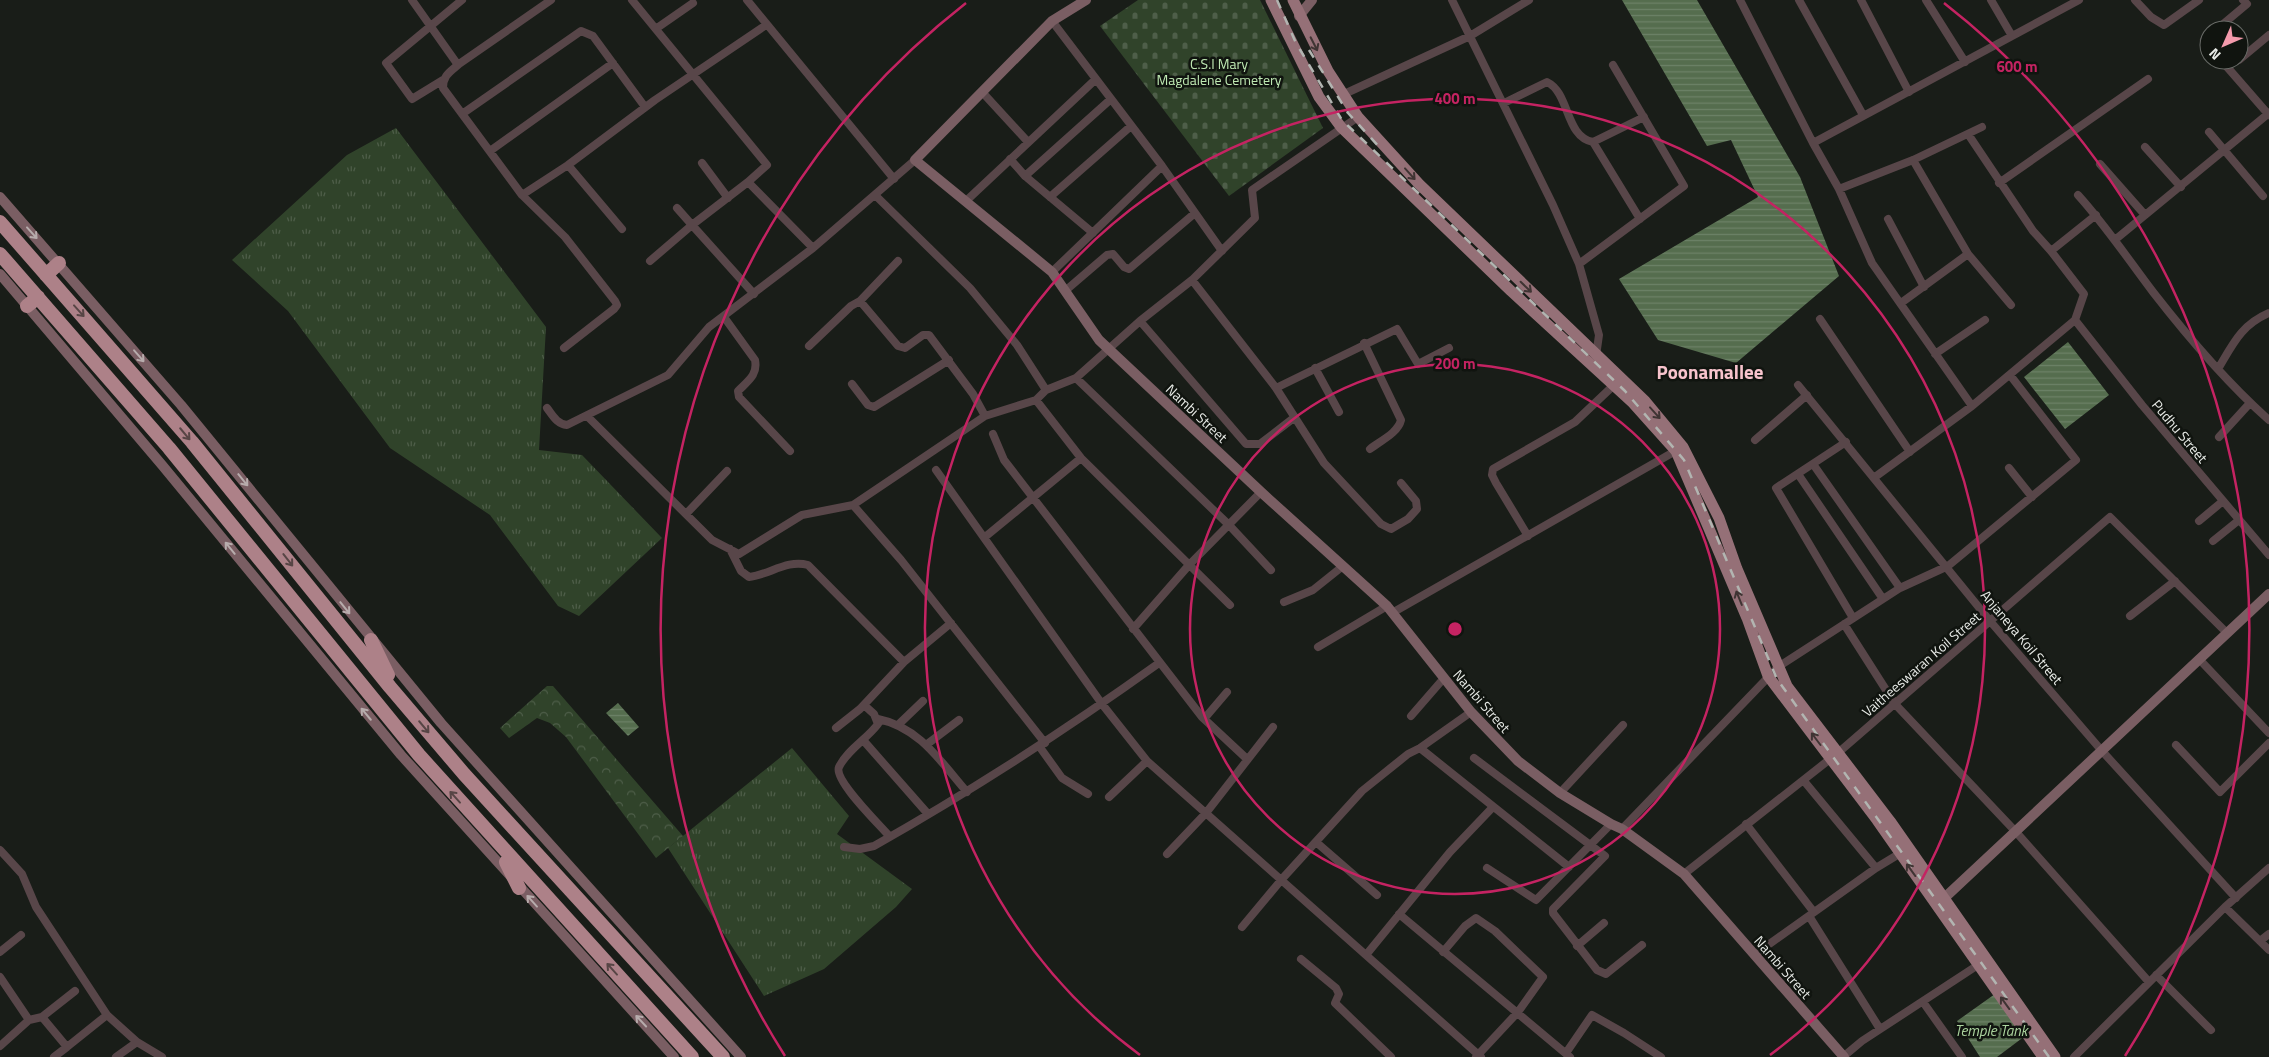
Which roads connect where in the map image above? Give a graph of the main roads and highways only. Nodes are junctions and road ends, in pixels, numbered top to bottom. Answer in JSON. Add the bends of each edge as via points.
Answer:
{"nodes":[{"id":1,"x":1271,"y":0,"type":"edge"},
{"id":2,"x":1293,"y":0,"type":"edge"},
{"id":3,"x":0,"y":222,"type":"edge"},
{"id":4,"x":0,"y":254,"type":"edge"},
{"id":5,"x":59,"y":263,"type":"road end"},
{"id":6,"x":46,"y":275,"type":"junction"},
{"id":7,"x":1593,"y":360,"type":"junction"},
{"id":8,"x":1680,"y":449,"type":"junction"},
{"id":9,"x":371,"y":640,"type":"road end"},
{"id":10,"x":408,"y":708,"type":"junction"},
{"id":11,"x":1834,"y":755,"type":"junction"},
{"id":12,"x":474,"y":818,"type":"junction"},
{"id":13,"x":520,"y":888,"type":"road end"},
{"id":14,"x":1941,"y":902,"type":"junction"},
{"id":15,"x":692,"y":1057,"type":"edge"},
{"id":16,"x":723,"y":1057,"type":"edge"},
{"id":17,"x":2043,"y":1057,"type":"edge"},
{"id":18,"x":2055,"y":1057,"type":"edge"}],
"edges":[{"from":1,"to":7,"type":"main road","via":[[1320,97],[1341,127]]},
{"from":2,"to":7,"type":"main road","one_way":true,"via":[[1342,95],[1358,117],[1419,184]]},
{"from":3,"to":6,"type":"highway"},
{"from":12,"to":4,"type":"highway","one_way":true,"via":[[372,700],[168,448],[33,301],[24,281]]},
{"from":5,"to":6,"type":"highway"},
{"from":6,"to":10,"type":"highway","one_way":true,"via":[[192,442]]},
{"from":7,"to":8,"type":"main road"},
{"from":7,"to":8,"type":"main road","one_way":true,"via":[[1645,401]]},
{"from":8,"to":11,"type":"main road","via":[[1719,518],[1787,686]]},
{"from":11,"to":8,"type":"main road","one_way":true,"via":[[1768,676]]},
{"from":9,"to":10,"type":"highway"},
{"from":10,"to":16,"type":"highway","one_way":true,"via":[[464,774]]},
{"from":11,"to":14,"type":"main road"},
{"from":14,"to":11,"type":"main road","one_way":true,"via":[[1899,854]]},
{"from":12,"to":13,"type":"highway","via":[[509,866]]},
{"from":15,"to":12,"type":"highway","one_way":true},
{"from":17,"to":14,"type":"main road","one_way":true,"via":[[1978,965]]},
{"from":14,"to":18,"type":"main road"}]}
